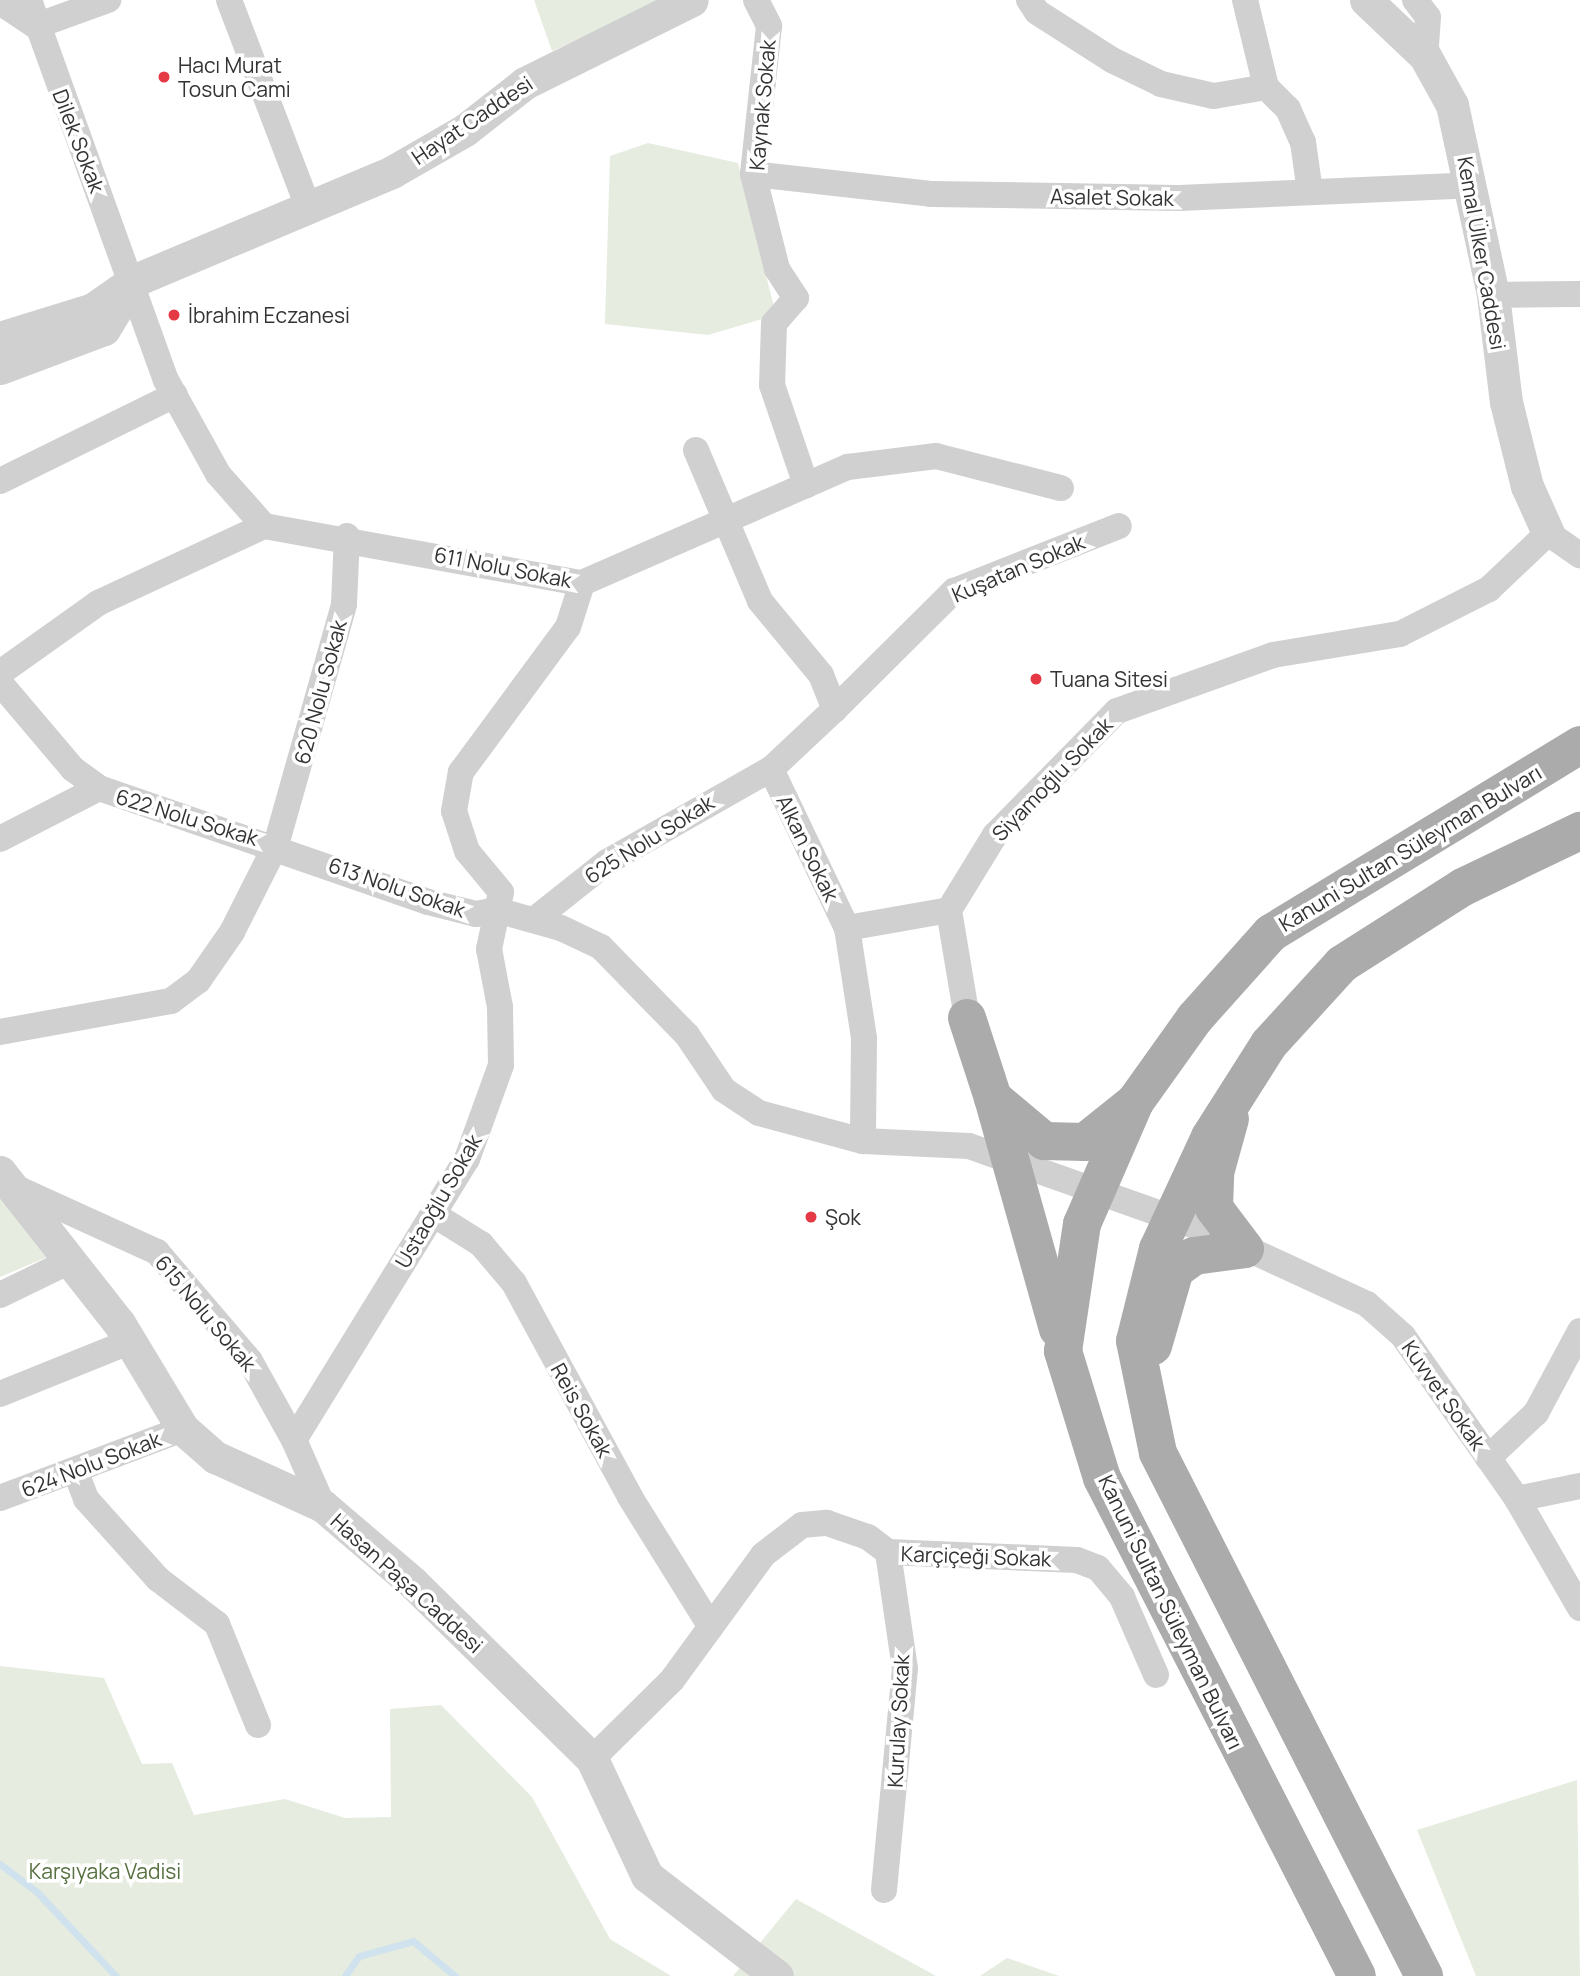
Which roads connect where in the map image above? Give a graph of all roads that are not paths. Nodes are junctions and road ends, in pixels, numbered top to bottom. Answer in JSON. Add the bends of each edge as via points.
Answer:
{"nodes":[{"id":1,"x":29,"y":0,"type":"edge"},
{"id":2,"x":108,"y":0,"type":"edge"},
{"id":3,"x":229,"y":0,"type":"edge"},
{"id":4,"x":692,"y":0,"type":"edge"},
{"id":5,"x":756,"y":0,"type":"edge"},
{"id":6,"x":1028,"y":0,"type":"edge"},
{"id":7,"x":1245,"y":0,"type":"edge"},
{"id":8,"x":1366,"y":0,"type":"edge"},
{"id":9,"x":1415,"y":0,"type":"edge"},
{"id":10,"x":0,"y":2,"type":"edge"},
{"id":11,"x":36,"y":26,"type":"junction"},
{"id":12,"x":1425,"y":56,"type":"junction"},
{"id":13,"x":1266,"y":87,"type":"junction"},
{"id":14,"x":753,"y":174,"type":"junction"},
{"id":15,"x":1472,"y":185,"type":"junction"},
{"id":16,"x":1310,"y":192,"type":"junction"},
{"id":17,"x":308,"y":207,"type":"junction"},
{"id":18,"x":133,"y":281,"type":"junction"},
{"id":19,"x":1580,"y":294,"type":"edge"},
{"id":20,"x":1493,"y":295,"type":"junction"},
{"id":21,"x":0,"y":338,"type":"edge"},
{"id":22,"x":0,"y":368,"type":"edge"},
{"id":23,"x":175,"y":395,"type":"junction"},
{"id":24,"x":696,"y":450,"type":"dead end"},
{"id":25,"x":0,"y":481,"type":"edge"},
{"id":26,"x":806,"y":485,"type":"junction"},
{"id":27,"x":1061,"y":488,"type":"dead end"},
{"id":28,"x":724,"y":525,"type":"junction"},
{"id":29,"x":264,"y":526,"type":"junction"},
{"id":30,"x":1119,"y":526,"type":"dead end"},
{"id":31,"x":1548,"y":533,"type":"junction"},
{"id":32,"x":347,"y":536,"type":"junction"},
{"id":33,"x":1580,"y":555,"type":"edge"},
{"id":34,"x":582,"y":583,"type":"junction"},
{"id":35,"x":0,"y":673,"type":"edge"},
{"id":36,"x":0,"y":682,"type":"edge"},
{"id":37,"x":835,"y":709,"type":"junction"},
{"id":38,"x":1580,"y":745,"type":"edge"},
{"id":39,"x":771,"y":769,"type":"junction"},
{"id":40,"x":99,"y":788,"type":"junction"},
{"id":41,"x":1580,"y":831,"type":"edge"},
{"id":42,"x":0,"y":839,"type":"edge"},
{"id":43,"x":276,"y":845,"type":"junction"},
{"id":44,"x":496,"y":910,"type":"junction"},
{"id":45,"x":949,"y":910,"type":"junction"},
{"id":46,"x":534,"y":920,"type":"junction"},
{"id":47,"x":847,"y":928,"type":"junction"},
{"id":48,"x":967,"y":1018,"type":"joint"},
{"id":49,"x":0,"y":1032,"type":"edge"},
{"id":50,"x":1236,"y":1095,"type":"junction"},
{"id":51,"x":993,"y":1098,"type":"junction"},
{"id":52,"x":1135,"y":1102,"type":"junction"},
{"id":53,"x":863,"y":1140,"type":"junction"},
{"id":54,"x":5,"y":1178,"type":"edge"},
{"id":55,"x":433,"y":1214,"type":"junction"},
{"id":56,"x":1209,"y":1231,"type":"joint"},
{"id":57,"x":1245,"y":1249,"type":"junction"},
{"id":58,"x":68,"y":1262,"type":"junction"},
{"id":59,"x":0,"y":1295,"type":"edge"},
{"id":60,"x":1580,"y":1331,"type":"edge"},
{"id":61,"x":129,"y":1342,"type":"junction"},
{"id":62,"x":1063,"y":1351,"type":"junction"},
{"id":63,"x":0,"y":1394,"type":"edge"},
{"id":64,"x":183,"y":1429,"type":"junction"},
{"id":65,"x":294,"y":1440,"type":"junction"},
{"id":66,"x":1158,"y":1453,"type":"junction"},
{"id":67,"x":1488,"y":1458,"type":"junction"},
{"id":68,"x":75,"y":1470,"type":"junction"},
{"id":69,"x":1580,"y":1486,"type":"edge"},
{"id":70,"x":0,"y":1498,"type":"edge"},
{"id":71,"x":1517,"y":1499,"type":"junction"},
{"id":72,"x":323,"y":1506,"type":"junction"},
{"id":73,"x":888,"y":1552,"type":"junction"},
{"id":74,"x":1580,"y":1608,"type":"edge"},
{"id":75,"x":711,"y":1627,"type":"junction"},
{"id":76,"x":1156,"y":1675,"type":"dead end"},
{"id":77,"x":258,"y":1725,"type":"dead end"},
{"id":78,"x":592,"y":1759,"type":"junction"},
{"id":79,"x":884,"y":1890,"type":"dead end"},
{"id":80,"x":777,"y":1976,"type":"edge"},
{"id":81,"x":1357,"y":1976,"type":"edge"},
{"id":82,"x":1424,"y":1976,"type":"edge"}],
"edges":[{"from":1,"to":11,"type":"street","name":"Dilek Sokak"},
{"from":2,"to":11,"type":"street"},
{"from":3,"to":17,"type":"street"},
{"from":4,"to":17,"type":"street","name":"Hayat Caddesi","via":[[525,83],[465,130],[392,172]]},
{"from":5,"to":14,"type":"street","name":"Kaynak Sokak","via":[[769,26]]},
{"from":6,"to":13,"type":"street","via":[[1037,12],[1112,60],[1161,84],[1214,96]]},
{"from":7,"to":13,"type":"street"},
{"from":8,"to":12,"type":"street","name":"Kemal Ülker Caddesi"},
{"from":9,"to":12,"type":"street","via":[[1428,17]]},
{"from":10,"to":11,"type":"street"},
{"from":11,"to":18,"type":"street","name":"Dilek Sokak"},
{"from":12,"to":15,"type":"street","name":"Kemal Ülker Caddesi","via":[[1452,105]]},
{"from":13,"to":16,"type":"street","via":[[1287,109],[1303,142]]},
{"from":14,"to":16,"type":"street","name":"Asalet Sokak","via":[[931,194],[1179,198]]},
{"from":14,"to":26,"type":"street","name":"Kaynak Sokak","via":[[777,269],[796,298],[774,323],[772,385]]},
{"from":15,"to":16,"type":"street","name":"Asalet Sokak"},
{"from":15,"to":20,"type":"street","name":"Kemal Ülker Caddesi"},
{"from":17,"to":18,"type":"street","name":"Hayat Caddesi"},
{"from":18,"to":21,"type":"street","name":"Hayat Caddesi","via":[[93,309]]},
{"from":18,"to":22,"type":"street","via":[[104,329]]},
{"from":18,"to":23,"type":"street","name":"Dilek Sokak"},
{"from":19,"to":20,"type":"street"},
{"from":20,"to":31,"type":"street","name":"Kemal Ülker Caddesi","via":[[1506,402],[1527,486]]},
{"from":23,"to":25,"type":"street"},
{"from":23,"to":29,"type":"street","name":"Dilek Sokak","via":[[218,474]]},
{"from":24,"to":28,"type":"street"},
{"from":26,"to":27,"type":"street","name":"611 Nolu Sokak","via":[[848,467],[936,456]]},
{"from":26,"to":28,"type":"street","name":"611 Nolu Sokak"},
{"from":28,"to":34,"type":"street","name":"611 Nolu Sokak"},
{"from":28,"to":37,"type":"street","via":[[760,601],[821,674]]},
{"from":29,"to":32,"type":"street","name":"611 Nolu Sokak"},
{"from":29,"to":35,"type":"street","via":[[98,603]]},
{"from":30,"to":37,"type":"street","name":"Kuşatan Sokak","via":[[954,591]]},
{"from":31,"to":33,"type":"street"},
{"from":31,"to":45,"type":"street","name":"Siyamoğlu Sokak","via":[[1489,589],[1400,634],[1273,656],[1117,711],[995,835]]},
{"from":32,"to":34,"type":"street","name":"611 Nolu Sokak"},
{"from":32,"to":43,"type":"street","name":"620 Nolu Sokak","via":[[344,604]]},
{"from":34,"to":44,"type":"street","name":"Ustaoğlu Sokak","via":[[568,627],[461,772],[454,811],[467,851],[501,892]]},
{"from":36,"to":40,"type":"street","name":"622 Nolu Sokak","via":[[73,769]]},
{"from":37,"to":39,"type":"street","name":"Alkan Sokak"},
{"from":38,"to":52,"type":"main road","name":"Kanuni Sultan Süleyman Bulvarı","bridge":true,"via":[[1271,933],[1195,1018]]},
{"from":39,"to":46,"type":"street","name":"625 Nolu Sokak","via":[[619,855]]},
{"from":39,"to":47,"type":"street","name":"Alkan Sokak"},
{"from":40,"to":42,"type":"street"},
{"from":40,"to":43,"type":"street","name":"622 Nolu Sokak"},
{"from":41,"to":50,"type":"main road","via":[[1463,887],[1342,964],[1269,1044]]},
{"from":43,"to":44,"type":"street","name":"613 Nolu Sokak","via":[[428,902],[476,914]]},
{"from":43,"to":49,"type":"street","via":[[232,932],[198,981],[171,1002]]},
{"from":44,"to":46,"type":"street","name":"613 Nolu Sokak"},
{"from":44,"to":55,"type":"street","name":"Ustaoğlu Sokak","via":[[489,949],[500,1007],[496,1091],[467,1159]]},
{"from":45,"to":47,"type":"street"},
{"from":45,"to":48,"type":"street"},
{"from":46,"to":53,"type":"street","name":"613 Nolu Sokak","via":[[601,947],[687,1035],[736,1098],[803,1129]]},
{"from":47,"to":53,"type":"street","name":"Alkan Sokak","via":[[864,1038]]},
{"from":48,"to":51,"type":"main road"},
{"from":50,"to":57,"type":"main road","via":[[1215,1173],[1214,1208]]},
{"from":50,"to":66,"type":"main road","bridge":true,"via":[[1210,1137],[1158,1249],[1135,1341]]},
{"from":51,"to":52,"type":"main road","bridge":true,"via":[[1017,1124],[1044,1141],[1058,1142],[1085,1142]]},
{"from":51,"to":62,"type":"main road","bridge":true},
{"from":52,"to":62,"type":"main road","name":"Kanuni Sultan Süleyman Bulvarı","bridge":true,"via":[[1082,1224]]},
{"from":53,"to":56,"type":"street","name":"613 Nolu Sokak","via":[[969,1146]]},
{"from":54,"to":58,"type":"street","name":"Hasan Paşa Caddesi"},
{"from":54,"to":65,"type":"street","name":"615 Nolu Sokak","via":[[157,1252],[250,1361]]},
{"from":55,"to":65,"type":"street","name":"Ustaoğlu Sokak"},
{"from":55,"to":75,"type":"street","name":"Reis Sokak","via":[[481,1244],[514,1283],[630,1497]]},
{"from":56,"to":57,"type":"street","name":"Kuvvet Sokak"},
{"from":57,"to":66,"type":"main road","via":[[1194,1256],[1175,1270],[1152,1337]]},
{"from":57,"to":67,"type":"street","name":"Kuvvet Sokak","via":[[1367,1304],[1403,1336]]},
{"from":58,"to":59,"type":"street"},
{"from":58,"to":61,"type":"street","name":"Hasan Paşa Caddesi"},
{"from":60,"to":67,"type":"street","via":[[1536,1413]]},
{"from":61,"to":63,"type":"street"},
{"from":61,"to":64,"type":"street","name":"Hasan Paşa Caddesi"},
{"from":62,"to":81,"type":"main road","name":"Kanuni Sultan Süleyman Bulvarı","bridge":true,"via":[[1102,1478]]},
{"from":64,"to":68,"type":"street","name":"624 Nolu Sokak"},
{"from":64,"to":72,"type":"street","name":"Hasan Paşa Caddesi","via":[[215,1457]]},
{"from":65,"to":72,"type":"street"},
{"from":66,"to":82,"type":"main road"},
{"from":67,"to":71,"type":"street","name":"Kuvvet Sokak"},
{"from":68,"to":70,"type":"street","name":"624 Nolu Sokak"},
{"from":68,"to":77,"type":"street","via":[[86,1499],[158,1579],[217,1624]]},
{"from":69,"to":71,"type":"street"},
{"from":71,"to":74,"type":"street","name":"Kuvvet Sokak"},
{"from":72,"to":78,"type":"street","name":"Hasan Paşa Caddesi","via":[[413,1583]]},
{"from":73,"to":75,"type":"street","name":"Karçiçeği Sokak","via":[[868,1536],[827,1523],[802,1525],[763,1555]]},
{"from":73,"to":76,"type":"street","name":"Karçiçeği Sokak","via":[[1077,1560],[1098,1568],[1122,1597]]},
{"from":73,"to":79,"type":"street","name":"Kurulay Sokak","via":[[905,1669]]},
{"from":75,"to":78,"type":"street","name":"Karçiçeği Sokak","via":[[672,1679]]},
{"from":78,"to":80,"type":"street","name":"Hasan Paşa Caddesi","via":[[647,1876]]}]}
